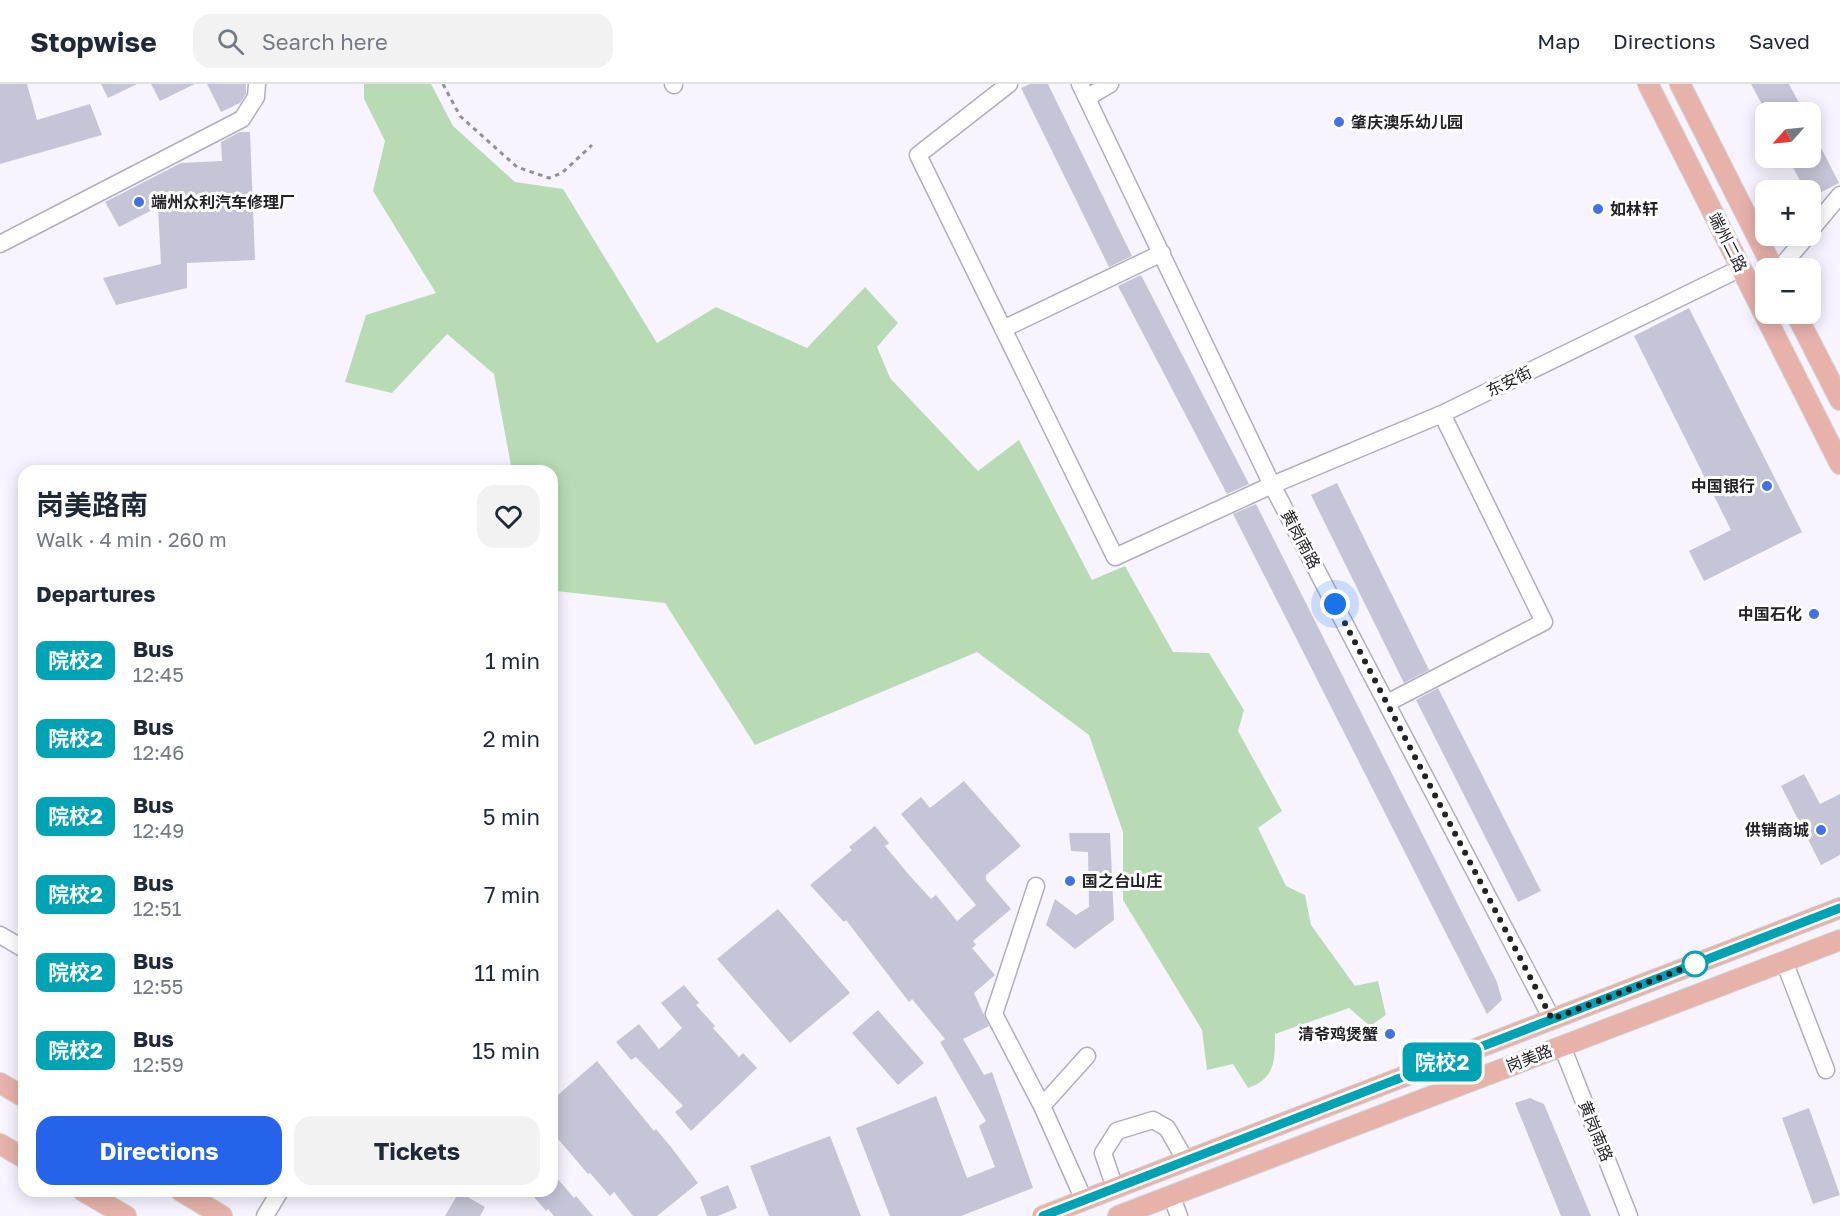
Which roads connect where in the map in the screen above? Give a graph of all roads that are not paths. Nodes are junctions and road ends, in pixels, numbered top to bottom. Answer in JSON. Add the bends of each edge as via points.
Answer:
{"nodes":[{"id":1,"x":256,"y":84,"type":"edge"},
{"id":2,"x":1009,"y":84,"type":"edge"},
{"id":3,"x":1110,"y":84,"type":"edge"},
{"id":4,"x":1648,"y":84,"type":"edge"},
{"id":5,"x":1680,"y":84,"type":"edge"},
{"id":6,"x":1084,"y":90,"type":"edge"},
{"id":7,"x":1840,"y":195,"type":"edge"},
{"id":8,"x":1821,"y":218,"type":"edge"},
{"id":9,"x":0,"y":244,"type":"edge"},
{"id":10,"x":1799,"y":246,"type":"edge"},
{"id":11,"x":1162,"y":253,"type":"junction"},
{"id":12,"x":1768,"y":258,"type":"edge"},
{"id":13,"x":1788,"y":258,"type":"edge"},
{"id":14,"x":1741,"y":268,"type":"junction"},
{"id":15,"x":1801,"y":324,"type":"edge"},
{"id":16,"x":1003,"y":329,"type":"junction"},
{"id":17,"x":1840,"y":400,"type":"edge"},
{"id":18,"x":1442,"y":414,"type":"junction"},
{"id":19,"x":1840,"y":464,"type":"edge"},
{"id":20,"x":1272,"y":485,"type":"junction"},
{"id":21,"x":1387,"y":703,"type":"junction"},
{"id":22,"x":1036,"y":886,"type":"dead end"},
{"id":23,"x":1840,"y":908,"type":"edge"},
{"id":24,"x":0,"y":934,"type":"edge"},
{"id":25,"x":1840,"y":940,"type":"edge"},
{"id":26,"x":18,"y":945,"type":"edge"},
{"id":27,"x":1784,"y":961,"type":"junction"},
{"id":28,"x":1552,"y":1019,"type":"junction"},
{"id":29,"x":1562,"y":1046,"type":"junction"},
{"id":30,"x":1087,"y":1056,"type":"dead end"},
{"id":31,"x":1826,"y":1070,"type":"dead end"},
{"id":32,"x":0,"y":1083,"type":"edge"},
{"id":33,"x":18,"y":1094,"type":"edge"},
{"id":34,"x":1042,"y":1106,"type":"junction"},
{"id":35,"x":0,"y":1144,"type":"edge"},
{"id":36,"x":18,"y":1154,"type":"edge"},
{"id":37,"x":1186,"y":1161,"type":"junction"},
{"id":38,"x":1115,"y":1188,"type":"junction"},
{"id":39,"x":1171,"y":1196,"type":"junction"},
{"id":40,"x":93,"y":1197,"type":"edge"},
{"id":41,"x":184,"y":1197,"type":"edge"},
{"id":42,"x":191,"y":1197,"type":"edge"},
{"id":43,"x":276,"y":1197,"type":"edge"},
{"id":44,"x":1084,"y":1200,"type":"junction"},
{"id":45,"x":126,"y":1216,"type":"edge"},
{"id":46,"x":186,"y":1216,"type":"edge"},
{"id":47,"x":222,"y":1216,"type":"edge"},
{"id":48,"x":265,"y":1216,"type":"edge"},
{"id":49,"x":1043,"y":1216,"type":"edge"},
{"id":50,"x":1118,"y":1216,"type":"edge"},
{"id":51,"x":1179,"y":1216,"type":"edge"},
{"id":52,"x":1629,"y":1216,"type":"edge"}],
"edges":[{"from":1,"to":9,"type":"street","via":[[256,97],[242,119]]},
{"from":2,"to":16,"type":"street","via":[[918,155]]},
{"from":3,"to":6,"type":"street"},
{"from":4,"to":14,"type":"main road","name":"端州二路"},
{"from":5,"to":12,"type":"main road","name":"端州二路"},
{"from":6,"to":11,"type":"street","name":"黄岗南路"},
{"from":7,"to":8,"type":"street"},
{"from":10,"to":13,"type":"street"},
{"from":11,"to":16,"type":"street"},
{"from":11,"to":20,"type":"street","name":"黄岗南路"},
{"from":14,"to":18,"type":"street","name":"东安街"},
{"from":14,"to":19,"type":"main road","name":"端州二路"},
{"from":15,"to":17,"type":"main road"},
{"from":16,"to":20,"type":"street","name":"东安街","via":[[1115,557]]},
{"from":18,"to":20,"type":"street","name":"东安街"},
{"from":18,"to":21,"type":"street","via":[[1544,622]]},
{"from":20,"to":21,"type":"street","name":"黄岗南路"},
{"from":21,"to":28,"type":"street","name":"黄岗南路"},
{"from":22,"to":34,"type":"street","via":[[994,1014]]},
{"from":23,"to":28,"type":"main road","name":"岗美路"},
{"from":24,"to":26,"type":"street"},
{"from":25,"to":27,"type":"main road","name":"岗美路"},
{"from":27,"to":29,"type":"main road","name":"岗美路"},
{"from":27,"to":31,"type":"street"},
{"from":28,"to":37,"type":"main road","name":"岗美路"},
{"from":29,"to":39,"type":"main road","name":"岗美路"},
{"from":29,"to":52,"type":"street","name":"黄岗南路"},
{"from":30,"to":34,"type":"street"},
{"from":32,"to":33,"type":"main road"},
{"from":34,"to":44,"type":"street"},
{"from":35,"to":36,"type":"main road"},
{"from":37,"to":38,"type":"main road","name":"岗美路"},
{"from":37,"to":38,"type":"street","via":[[1167,1128],[1153,1120],[1117,1131],[1103,1153]]},
{"from":38,"to":44,"type":"main road","name":"岗美路"},
{"from":39,"to":50,"type":"main road","name":"岗美路"},
{"from":39,"to":51,"type":"street"},
{"from":40,"to":45,"type":"main road"},
{"from":41,"to":46,"type":"main road"},
{"from":42,"to":47,"type":"main road"},
{"from":43,"to":48,"type":"street"},
{"from":44,"to":49,"type":"main road","name":"岗美路"}]}
